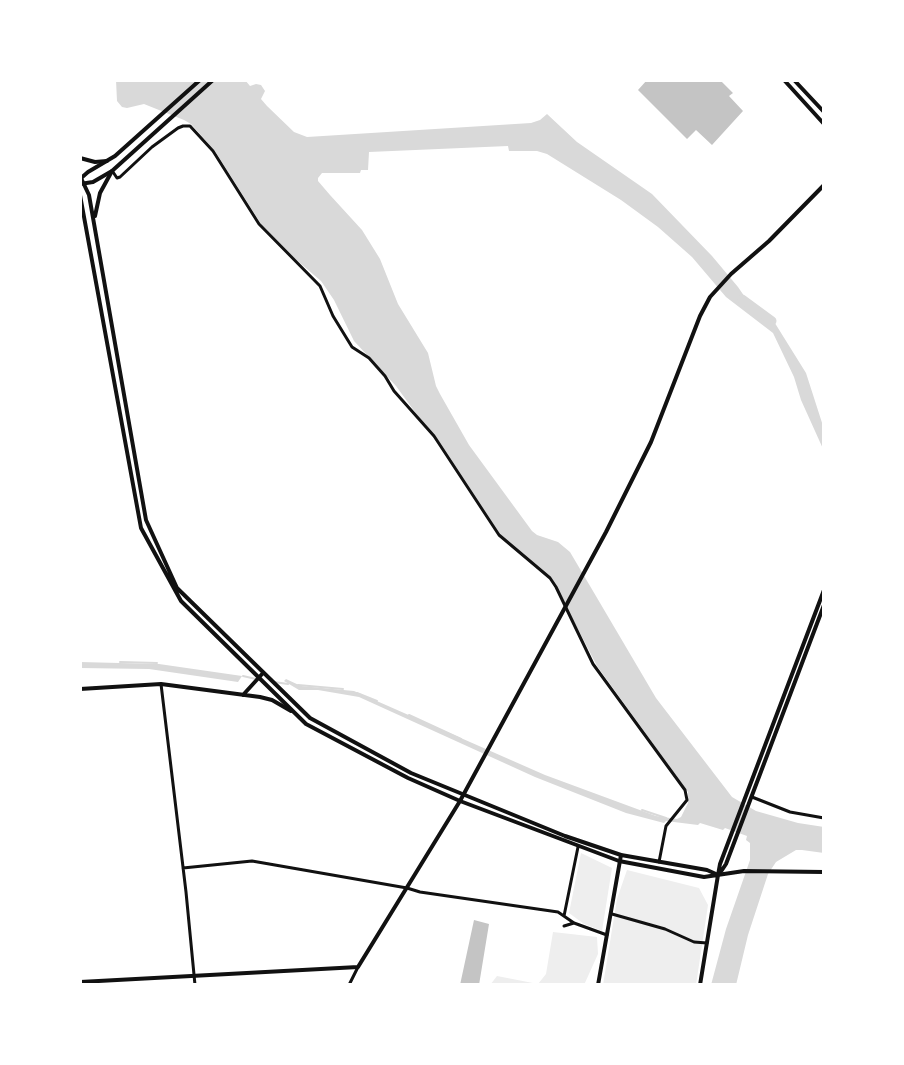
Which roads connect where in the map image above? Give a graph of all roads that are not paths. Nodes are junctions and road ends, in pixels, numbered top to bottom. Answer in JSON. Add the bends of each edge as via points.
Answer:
{"nodes":[{"id":1,"x":200,"y":80,"type":"edge"},
{"id":2,"x":213,"y":80,"type":"edge"},
{"id":3,"x":784,"y":80,"type":"edge"},
{"id":4,"x":794,"y":80,"type":"edge"},
{"id":5,"x":824,"y":112,"type":"edge"},
{"id":6,"x":824,"y":124,"type":"edge"},
{"id":7,"x":80,"y":158,"type":"edge"},
{"id":8,"x":107,"y":161,"type":"junction"},
{"id":9,"x":112,"y":171,"type":"junction"},
{"id":10,"x":81,"y":180,"type":"edge"},
{"id":11,"x":824,"y":185,"type":"edge"},
{"id":12,"x":80,"y":195,"type":"edge"},
{"id":13,"x":80,"y":210,"type":"edge"},
{"id":14,"x":95,"y":227,"type":"junction"},
{"id":15,"x":87,"y":228,"type":"junction"},
{"id":16,"x":824,"y":590,"type":"edge"},
{"id":17,"x":824,"y":605,"type":"edge"},
{"id":18,"x":263,"y":673,"type":"junction"},
{"id":19,"x":258,"y":678,"type":"junction"},
{"id":20,"x":161,"y":684,"type":"junction"},
{"id":21,"x":80,"y":689,"type":"edge"},
{"id":22,"x":243,"y":695,"type":"junction"},
{"id":23,"x":293,"y":712,"type":"junction"},
{"id":24,"x":751,"y":797,"type":"junction"},
{"id":25,"x":461,"y":798,"type":"junction"},
{"id":26,"x":745,"y":805,"type":"junction"},
{"id":27,"x":824,"y":818,"type":"edge"},
{"id":28,"x":578,"y":847,"type":"junction"},
{"id":29,"x":620,"y":858,"type":"junction"},
{"id":30,"x":659,"y":862,"type":"junction"},
{"id":31,"x":183,"y":868,"type":"junction"},
{"id":32,"x":824,"y":872,"type":"edge"},
{"id":33,"x":718,"y":875,"type":"junction"},
{"id":34,"x":407,"y":888,"type":"junction"},
{"id":35,"x":610,"y":914,"type":"junction"},
{"id":36,"x":564,"y":916,"type":"junction"},
{"id":37,"x":574,"y":923,"type":"junction"},
{"id":38,"x":564,"y":926,"type":"dead end"},
{"id":39,"x":607,"y":935,"type":"junction"},
{"id":40,"x":707,"y":943,"type":"junction"},
{"id":41,"x":358,"y":967,"type":"junction"},
{"id":42,"x":194,"y":977,"type":"junction"},
{"id":43,"x":80,"y":982,"type":"edge"},
{"id":44,"x":195,"y":985,"type":"edge"},
{"id":45,"x":349,"y":985,"type":"edge"},
{"id":46,"x":598,"y":985,"type":"edge"},
{"id":47,"x":700,"y":985,"type":"edge"}],
"edges":[{"from":1,"to":8,"type":"main road"},
{"from":2,"to":9,"type":"main road"},
{"from":3,"to":6,"type":"main road"},
{"from":4,"to":5,"type":"main road"},
{"from":7,"to":8,"type":"main road"},
{"from":8,"to":10,"type":"main road"},
{"from":9,"to":10,"type":"main road","via":[[93,182]]},
{"from":9,"to":14,"type":"main road","via":[[100,193]]},
{"from":9,"to":30,"type":"street","via":[[120,177],[178,128],[190,126],[213,151],[259,224],[320,286],[352,347],[369,358],[434,436],[499,535],[550,578],[593,664],[685,790],[687,800],[666,826]]},
{"from":10,"to":14,"type":"main road"},
{"from":11,"to":25,"type":"main road","via":[[714,290],[651,442]]},
{"from":12,"to":15,"type":"main road"},
{"from":13,"to":15,"type":"main road"},
{"from":14,"to":18,"type":"main road","via":[[146,520],[177,588]]},
{"from":15,"to":19,"type":"main road","via":[[141,528],[181,601]]},
{"from":16,"to":26,"type":"main road"},
{"from":17,"to":24,"type":"main road"},
{"from":18,"to":19,"type":"main road"},
{"from":18,"to":25,"type":"main road","via":[[310,718]]},
{"from":19,"to":22,"type":"main road"},
{"from":19,"to":23,"type":"main road"},
{"from":20,"to":21,"type":"main road"},
{"from":20,"to":22,"type":"main road"},
{"from":20,"to":31,"type":"street"},
{"from":22,"to":23,"type":"main road","via":[[272,700]]},
{"from":23,"to":25,"type":"main road","via":[[408,778]]},
{"from":24,"to":26,"type":"main road"},
{"from":24,"to":27,"type":"street"},
{"from":25,"to":28,"type":"main road"},
{"from":25,"to":29,"type":"main road"},
{"from":25,"to":34,"type":"main road"},
{"from":26,"to":33,"type":"main road"},
{"from":28,"to":29,"type":"main road"},
{"from":28,"to":36,"type":"street"},
{"from":29,"to":30,"type":"main road"},
{"from":29,"to":33,"type":"main road","via":[[704,877]]},
{"from":29,"to":35,"type":"main road"},
{"from":30,"to":33,"type":"main road"},
{"from":31,"to":34,"type":"street","via":[[252,861]]},
{"from":31,"to":42,"type":"street"},
{"from":32,"to":33,"type":"main road"},
{"from":33,"to":40,"type":"main road"},
{"from":34,"to":36,"type":"street"},
{"from":34,"to":41,"type":"main road"},
{"from":35,"to":39,"type":"main road"},
{"from":35,"to":40,"type":"street"},
{"from":36,"to":37,"type":"street"},
{"from":37,"to":38,"type":"street"},
{"from":37,"to":39,"type":"street"},
{"from":39,"to":46,"type":"main road"},
{"from":40,"to":47,"type":"main road"},
{"from":41,"to":42,"type":"main road"},
{"from":41,"to":45,"type":"street"},
{"from":42,"to":43,"type":"main road"},
{"from":42,"to":44,"type":"street"}]}
